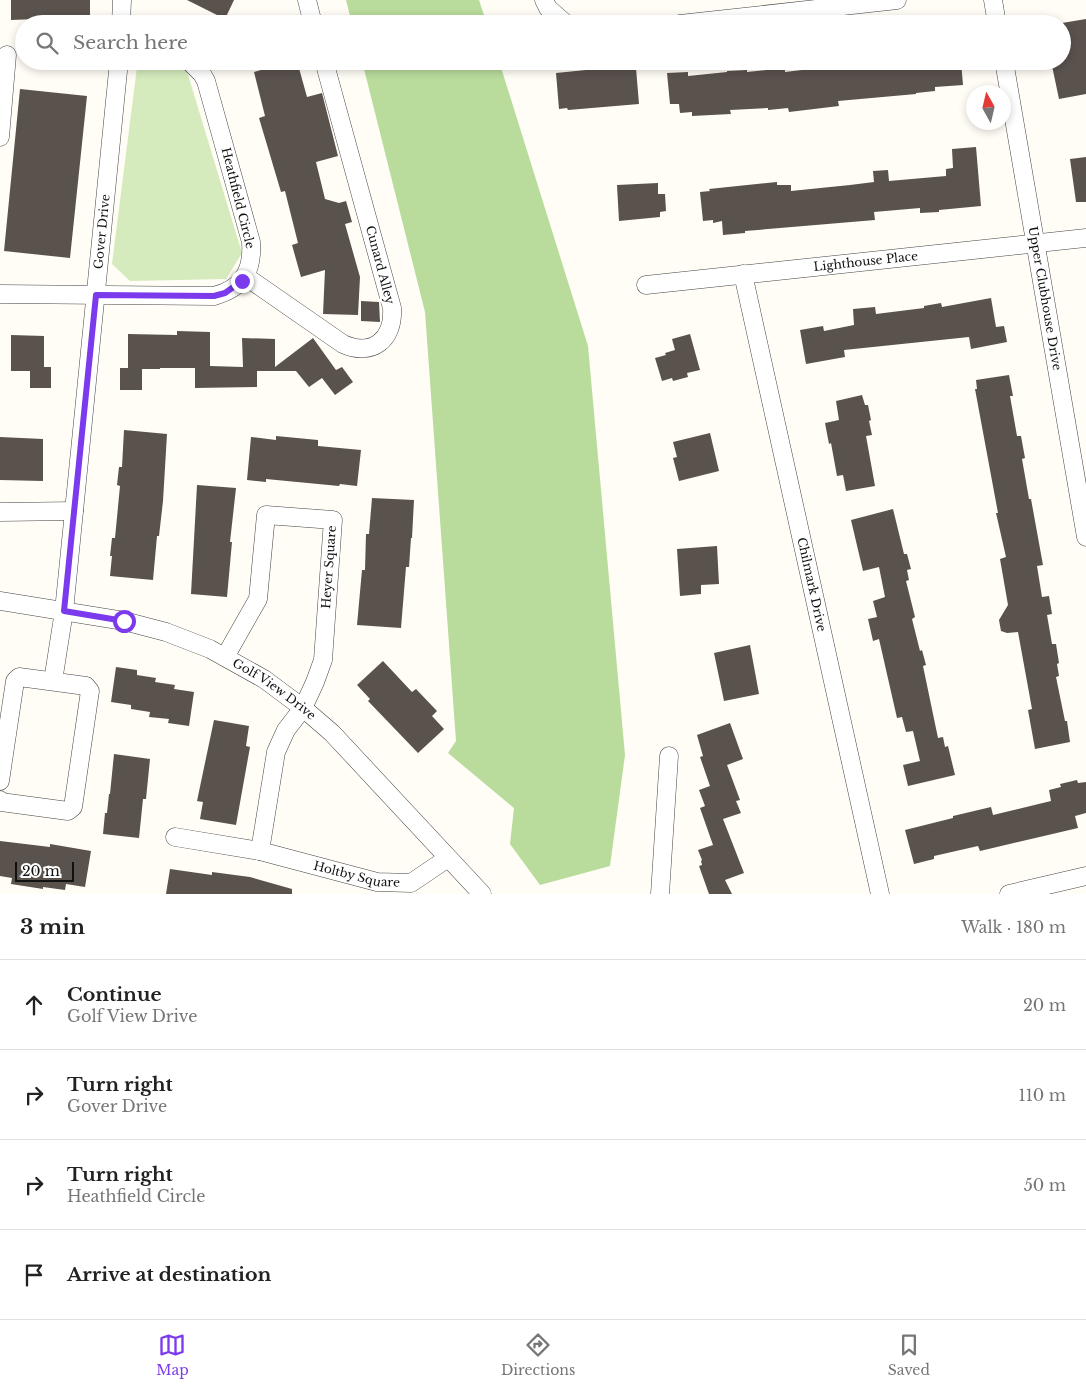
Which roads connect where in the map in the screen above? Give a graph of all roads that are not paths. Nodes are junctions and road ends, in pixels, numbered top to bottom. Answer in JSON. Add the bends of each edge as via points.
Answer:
{"nodes":[{"id":1,"x":122,"y":0,"type":"edge"},
{"id":2,"x":307,"y":0,"type":"edge"},
{"id":3,"x":544,"y":0,"type":"edge"},
{"id":4,"x":897,"y":0,"type":"edge"},
{"id":5,"x":993,"y":0,"type":"edge"},
{"id":6,"x":121,"y":15,"type":"edge"},
{"id":7,"x":311,"y":15,"type":"edge"},
{"id":8,"x":556,"y":15,"type":"edge"},
{"id":9,"x":761,"y":15,"type":"edge"},
{"id":10,"x":996,"y":15,"type":"edge"},
{"id":11,"x":10,"y":55,"type":"edge"},
{"id":12,"x":118,"y":70,"type":"edge"},
{"id":13,"x":198,"y":70,"type":"edge"},
{"id":14,"x":326,"y":70,"type":"edge"},
{"id":15,"x":1006,"y":70,"type":"edge"},
{"id":16,"x":0,"y":137,"type":"edge"},
{"id":17,"x":1086,"y":238,"type":"edge"},
{"id":18,"x":1036,"y":242,"type":"junction"},
{"id":19,"x":743,"y":274,"type":"junction"},
{"id":20,"x":245,"y":276,"type":"junction"},
{"id":21,"x":646,"y":285,"type":"dead end"},
{"id":22,"x":0,"y":294,"type":"edge"},
{"id":23,"x":96,"y":295,"type":"junction"},
{"id":24,"x":74,"y":511,"type":"junction"},
{"id":25,"x":0,"y":512,"type":"edge"},
{"id":26,"x":1086,"y":538,"type":"edge"},
{"id":27,"x":0,"y":601,"type":"edge"},
{"id":28,"x":64,"y":611,"type":"junction"},
{"id":29,"x":225,"y":657,"type":"junction"},
{"id":30,"x":53,"y":681,"type":"junction"},
{"id":31,"x":303,"y":708,"type":"junction"},
{"id":32,"x":669,"y":756,"type":"dead end"},
{"id":33,"x":0,"y":782,"type":"edge"},
{"id":34,"x":0,"y":800,"type":"edge"},
{"id":35,"x":175,"y":837,"type":"dead end"},
{"id":36,"x":260,"y":851,"type":"junction"},
{"id":37,"x":448,"y":858,"type":"junction"},
{"id":38,"x":1086,"y":876,"type":"edge"},
{"id":39,"x":482,"y":894,"type":"edge"},
{"id":40,"x":660,"y":894,"type":"edge"},
{"id":41,"x":880,"y":894,"type":"edge"},
{"id":42,"x":1010,"y":894,"type":"edge"}],
"edges":[{"from":1,"to":6,"type":"street"},
{"from":2,"to":7,"type":"street"},
{"from":3,"to":8,"type":"street"},
{"from":4,"to":9,"type":"street"},
{"from":5,"to":10,"type":"street"},
{"from":11,"to":16,"type":"street"},
{"from":12,"to":23,"type":"street","name":"Gover Drive"},
{"from":13,"to":20,"type":"street","name":"Heathfield Circle","via":[[206,81],[251,242],[252,257]]},
{"from":14,"to":20,"type":"street","name":"Cunard Alley","via":[[392,308],[393,320],[388,333],[379,343],[353,348]]},
{"from":15,"to":18,"type":"street","name":"Upper Clubhouse Drive"},
{"from":17,"to":18,"type":"street","name":"Lighthouse Place"},
{"from":18,"to":19,"type":"street","name":"Lighthouse Place"},
{"from":18,"to":26,"type":"street","name":"Upper Clubhouse Drive"},
{"from":19,"to":21,"type":"street","name":"Lighthouse Place"},
{"from":19,"to":41,"type":"street","name":"Chilmark Drive"},
{"from":20,"to":23,"type":"street","via":[[234,288],[214,296]]},
{"from":22,"to":23,"type":"street"},
{"from":23,"to":24,"type":"street","name":"Gover Drive"},
{"from":24,"to":25,"type":"street"},
{"from":24,"to":28,"type":"street","name":"Gover Drive"},
{"from":27,"to":28,"type":"street","name":"Golf View Drive"},
{"from":28,"to":29,"type":"street","name":"Golf View Drive","via":[[166,632]]},
{"from":28,"to":30,"type":"street","name":"Gover Drive"},
{"from":29,"to":31,"type":"street","name":"Golf View Drive","via":[[264,679]]},
{"from":29,"to":31,"type":"street","name":"Heyer Square","via":[[258,599],[266,515],[333,520],[323,660]]},
{"from":30,"to":33,"type":"street","via":[[19,677],[15,681]]},
{"from":30,"to":34,"type":"street","via":[[86,686],[90,691],[73,807],[68,811]]},
{"from":31,"to":36,"type":"street","via":[[286,730],[276,752]]},
{"from":31,"to":37,"type":"street","name":"Golf View Drive","via":[[332,733]]},
{"from":32,"to":40,"type":"street"},
{"from":35,"to":36,"type":"street","name":"Holtby Square"},
{"from":36,"to":37,"type":"street","name":"Holtby Square","via":[[377,882],[411,883]]},
{"from":37,"to":39,"type":"street","name":"Golf View Drive"},
{"from":38,"to":42,"type":"street"}]}
